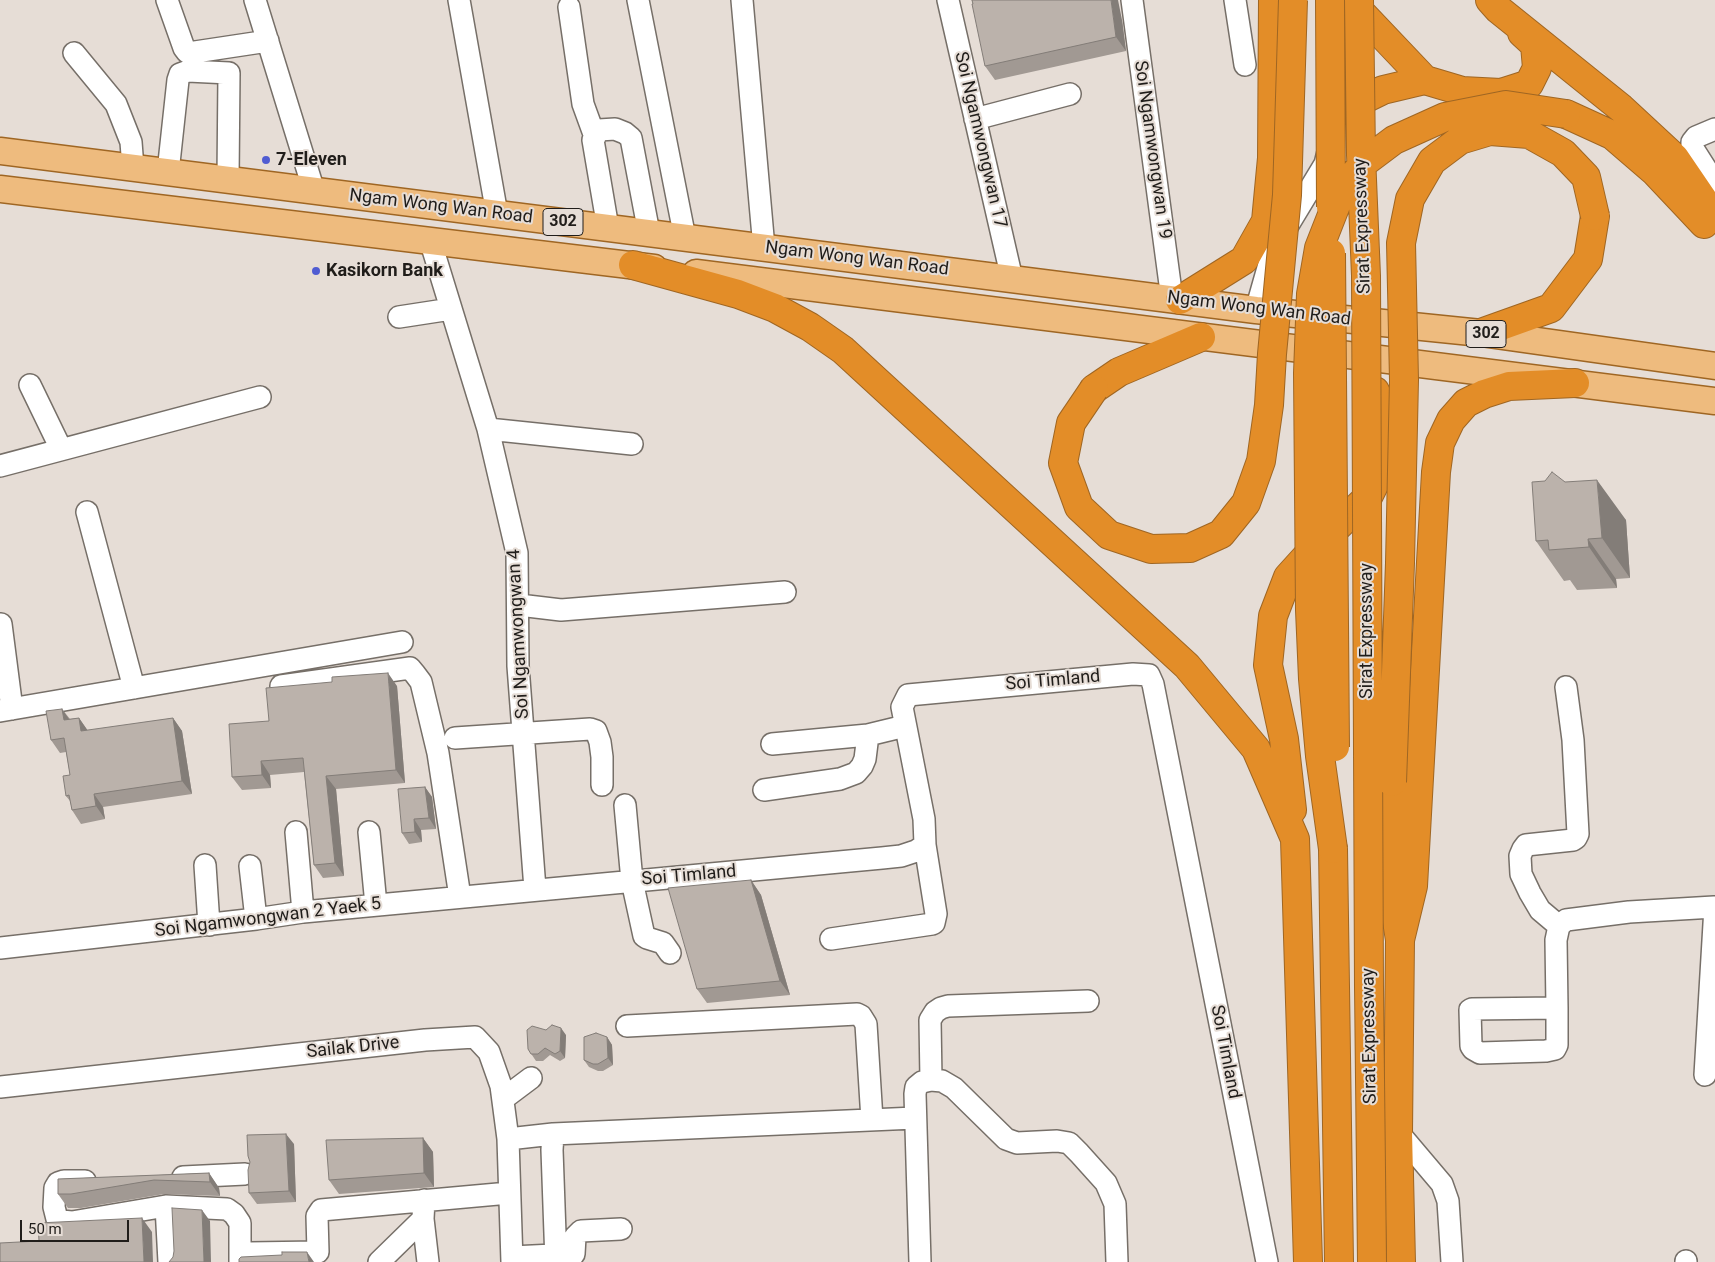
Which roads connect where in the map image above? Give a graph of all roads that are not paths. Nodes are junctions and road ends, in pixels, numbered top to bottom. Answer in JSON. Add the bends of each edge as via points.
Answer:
{"nodes":[{"id":1,"x":167,"y":0,"type":"edge"},
{"id":2,"x":256,"y":0,"type":"edge"},
{"id":3,"x":459,"y":0,"type":"edge"},
{"id":4,"x":638,"y":0,"type":"edge"},
{"id":5,"x":742,"y":0,"type":"edge"},
{"id":6,"x":948,"y":0,"type":"edge"},
{"id":7,"x":1132,"y":0,"type":"edge"},
{"id":8,"x":1235,"y":0,"type":"edge"},
{"id":9,"x":1273,"y":0,"type":"edge"},
{"id":10,"x":1293,"y":0,"type":"edge"},
{"id":11,"x":1330,"y":0,"type":"edge"},
{"id":12,"x":1341,"y":0,"type":"edge"},
{"id":13,"x":1349,"y":0,"type":"edge"},
{"id":14,"x":1359,"y":0,"type":"edge"},
{"id":15,"x":1494,"y":5,"type":"edge"},
{"id":16,"x":569,"y":7,"type":"dead end"},
{"id":17,"x":268,"y":41,"type":"junction"},
{"id":18,"x":228,"y":47,"type":"junction"},
{"id":19,"x":74,"y":53,"type":"dead end"},
{"id":20,"x":1244,"y":65,"type":"dead end"},
{"id":21,"x":229,"y":73,"type":"junction"},
{"id":22,"x":1425,"y":80,"type":"junction"},
{"id":23,"x":1070,"y":94,"type":"dead end"},
{"id":24,"x":1340,"y":111,"type":"junction"},
{"id":25,"x":975,"y":119,"type":"junction"},
{"id":26,"x":1715,"y":129,"type":"edge"},
{"id":27,"x":595,"y":137,"type":"junction"},
{"id":28,"x":0,"y":151,"type":"edge"},
{"id":29,"x":134,"y":168,"type":"junction"},
{"id":30,"x":168,"y":172,"type":"junction"},
{"id":31,"x":228,"y":179,"type":"junction"},
{"id":32,"x":1715,"y":182,"type":"edge"},
{"id":33,"x":0,"y":189,"type":"edge"},
{"id":34,"x":314,"y":191,"type":"junction"},
{"id":35,"x":497,"y":214,"type":"junction"},
{"id":36,"x":1715,"y":216,"type":"edge"},
{"id":37,"x":608,"y":228,"type":"junction"},
{"id":38,"x":649,"y":233,"type":"junction"},
{"id":39,"x":1715,"y":236,"type":"edge"},
{"id":40,"x":685,"y":238,"type":"junction"},
{"id":41,"x":430,"y":240,"type":"junction"},
{"id":42,"x":764,"y":248,"type":"junction"},
{"id":43,"x":633,"y":265,"type":"junction"},
{"id":44,"x":1012,"y":279,"type":"junction"},
{"id":45,"x":1176,"y":300,"type":"junction"},
{"id":46,"x":451,"y":309,"type":"junction"},
{"id":47,"x":1256,"y":310,"type":"junction"},
{"id":48,"x":399,"y":317,"type":"dead end"},
{"id":49,"x":1481,"y":333,"type":"junction"},
{"id":50,"x":1201,"y":337,"type":"junction"},
{"id":51,"x":1356,"y":356,"type":"junction"},
{"id":52,"x":1715,"y":366,"type":"edge"},
{"id":53,"x":1575,"y":383,"type":"junction"},
{"id":54,"x":30,"y":385,"type":"dead end"},
{"id":55,"x":260,"y":397,"type":"dead end"},
{"id":56,"x":1715,"y":400,"type":"edge"},
{"id":57,"x":488,"y":429,"type":"junction"},
{"id":58,"x":632,"y":444,"type":"dead end"},
{"id":59,"x":61,"y":449,"type":"junction"},
{"id":60,"x":0,"y":466,"type":"edge"},
{"id":61,"x":87,"y":512,"type":"dead end"},
{"id":62,"x":785,"y":592,"type":"dead end"},
{"id":63,"x":519,"y":605,"type":"junction"},
{"id":64,"x":1,"y":624,"type":"dead end"},
{"id":65,"x":402,"y":642,"type":"dead end"},
{"id":66,"x":281,"y":686,"type":"edge"},
{"id":67,"x":1566,"y":686,"type":"dead end"},
{"id":68,"x":134,"y":688,"type":"junction"},
{"id":69,"x":6,"y":710,"type":"edge"},
{"id":70,"x":905,"y":726,"type":"junction"},
{"id":71,"x":524,"y":734,"type":"junction"},
{"id":72,"x":868,"y":735,"type":"junction"},
{"id":73,"x":455,"y":738,"type":"dead end"},
{"id":74,"x":772,"y":744,"type":"dead end"},
{"id":75,"x":602,"y":785,"type":"dead end"},
{"id":76,"x":764,"y":790,"type":"dead end"},
{"id":77,"x":625,"y":805,"type":"dead end"},
{"id":78,"x":296,"y":832,"type":"dead end"},
{"id":79,"x":369,"y":832,"type":"dead end"},
{"id":80,"x":1295,"y":839,"type":"junction"},
{"id":81,"x":925,"y":845,"type":"junction"},
{"id":82,"x":1333,"y":849,"type":"junction"},
{"id":83,"x":204,"y":865,"type":"dead end"},
{"id":84,"x":250,"y":866,"type":"dead end"},
{"id":85,"x":632,"y":881,"type":"junction"},
{"id":86,"x":536,"y":889,"type":"junction"},
{"id":87,"x":460,"y":897,"type":"junction"},
{"id":88,"x":376,"y":905,"type":"junction"},
{"id":89,"x":1714,"y":907,"type":"edge"},
{"id":90,"x":303,"y":912,"type":"junction"},
{"id":91,"x":256,"y":919,"type":"junction"},
{"id":92,"x":209,"y":924,"type":"junction"},
{"id":93,"x":1559,"y":926,"type":"junction"},
{"id":94,"x":832,"y":939,"type":"dead end"},
{"id":95,"x":1400,"y":940,"type":"junction"},
{"id":96,"x":0,"y":948,"type":"edge"},
{"id":97,"x":670,"y":953,"type":"dead end"},
{"id":98,"x":1088,"y":1001,"type":"dead end"},
{"id":99,"x":1557,"y":1008,"type":"dead end"},
{"id":100,"x":627,"y":1026,"type":"dead end"},
{"id":101,"x":1705,"y":1075,"type":"dead end"},
{"id":102,"x":531,"y":1078,"type":"dead end"},
{"id":103,"x":931,"y":1080,"type":"junction"},
{"id":104,"x":0,"y":1087,"type":"edge"},
{"id":105,"x":503,"y":1099,"type":"junction"},
{"id":106,"x":915,"y":1118,"type":"junction"},
{"id":107,"x":872,"y":1120,"type":"junction"},
{"id":108,"x":1398,"y":1132,"type":"junction"},
{"id":109,"x":553,"y":1134,"type":"junction"},
{"id":110,"x":508,"y":1138,"type":"junction"},
{"id":111,"x":245,"y":1174,"type":"dead end"},
{"id":112,"x":159,"y":1178,"type":"edge"},
{"id":113,"x":102,"y":1180,"type":"edge"},
{"id":114,"x":508,"y":1193,"type":"junction"},
{"id":115,"x":166,"y":1206,"type":"junction"},
{"id":116,"x":423,"y":1210,"type":"junction"},
{"id":117,"x":621,"y":1229,"type":"dead end"},
{"id":118,"x":240,"y":1257,"type":"edge"},
{"id":119,"x":320,"y":1257,"type":"edge"},
{"id":120,"x":565,"y":1258,"type":"edge"},
{"id":121,"x":512,"y":1260,"type":"edge"},
{"id":122,"x":169,"y":1262,"type":"edge"},
{"id":123,"x":379,"y":1262,"type":"edge"},
{"id":124,"x":428,"y":1262,"type":"edge"},
{"id":125,"x":920,"y":1262,"type":"edge"},
{"id":126,"x":1117,"y":1262,"type":"edge"},
{"id":127,"x":1267,"y":1262,"type":"edge"},
{"id":128,"x":1308,"y":1262,"type":"edge"},
{"id":129,"x":1339,"y":1262,"type":"edge"},
{"id":130,"x":1372,"y":1262,"type":"edge"},
{"id":131,"x":1401,"y":1262,"type":"edge"},
{"id":132,"x":1452,"y":1262,"type":"edge"}],
"edges":[{"from":1,"to":18,"type":"street","via":[[187,52]]},
{"from":2,"to":17,"type":"street"},
{"from":3,"to":35,"type":"street"},
{"from":4,"to":40,"type":"street"},
{"from":5,"to":42,"type":"street"},
{"from":6,"to":25,"type":"street","name":"Soi Ngamwongwan 17"},
{"from":7,"to":45,"type":"street","name":"Soi Ngamwongwan 19"},
{"from":8,"to":20,"type":"street"},
{"from":9,"to":45,"type":"highway","via":[[1272,158],[1266,221],[1244,260]]},
{"from":10,"to":50,"type":"highway","bridge":true,"via":[[1288,195],[1261,461],[1246,503],[1221,534],[1190,548],[1151,549],[1109,535],[1079,507],[1064,463],[1070,423],[1094,389],[1119,372]]},
{"from":11,"to":82,"type":"highway","name":"Sirat Expressway","bridge":true,"via":[[1335,608]]},
{"from":12,"to":24,"type":"street"},
{"from":13,"to":22,"type":"highway"},
{"from":14,"to":130,"type":"highway","name":"Sirat Expressway","bridge":true,"via":[[1366,276]]},
{"from":15,"to":22,"type":"highway","via":[[1535,45],[1536,68],[1529,84],[1501,93],[1462,90]]},
{"from":15,"to":36,"type":"highway","via":[[1621,108],[1675,158]]},
{"from":16,"to":27,"type":"street","via":[[583,104]]},
{"from":17,"to":18,"type":"street"},
{"from":17,"to":34,"type":"street"},
{"from":18,"to":21,"type":"street"},
{"from":19,"to":29,"type":"street","via":[[116,104],[131,142]]},
{"from":21,"to":30,"type":"street","via":[[188,71],[180,74]]},
{"from":21,"to":31,"type":"street"},
{"from":22,"to":24,"type":"highway","via":[[1383,90]]},
{"from":23,"to":25,"type":"street"},
{"from":24,"to":47,"type":"street","via":[[1325,164],[1273,250]]},
{"from":25,"to":44,"type":"street","name":"Soi Ngamwongwan 17"},
{"from":26,"to":32,"type":"street","via":[[1696,137],[1692,147]]},
{"from":27,"to":37,"type":"street"},
{"from":27,"to":38,"type":"street","via":[[599,130],[615,129],[631,138]]},
{"from":28,"to":29,"type":"main road","name":"Ngam Wong Wan Road","number":"302"},
{"from":29,"to":30,"type":"main road","name":"Ngam Wong Wan Road","number":"302"},
{"from":30,"to":31,"type":"main road","name":"Ngam Wong Wan Road","number":"302"},
{"from":31,"to":34,"type":"main road","name":"Ngam Wong Wan Road","number":"302"},
{"from":33,"to":41,"type":"main road","name":"Ngam Wong Wan Road","number":"302"},
{"from":34,"to":35,"type":"main road","name":"Ngam Wong Wan Road","number":"302"},
{"from":35,"to":37,"type":"main road","name":"Ngam Wong Wan Road","number":"302"},
{"from":37,"to":38,"type":"main road","name":"Ngam Wong Wan Road","number":"302"},
{"from":38,"to":40,"type":"main road","name":"Ngam Wong Wan Road","number":"302"},
{"from":39,"to":82,"type":"highway","bridge":true,"via":[[1654,172],[1612,136],[1566,114],[1506,105],[1445,117],[1394,140],[1366,161],[1343,187],[1319,248],[1311,294],[1308,373],[1313,679]]},
{"from":40,"to":42,"type":"main road","name":"Ngam Wong Wan Road","number":"302"},
{"from":41,"to":43,"type":"main road","name":"Ngam Wong Wan Road","number":"302"},
{"from":41,"to":46,"type":"street","name":"Soi Ngamwongwan 4"},
{"from":42,"to":44,"type":"main road","name":"Ngam Wong Wan Road","number":"302"},
{"from":43,"to":50,"type":"main road","name":"Ngam Wong Wan Road","number":"302"},
{"from":43,"to":80,"type":"highway","via":[[738,294],[775,308],[843,350],[1187,666],[1256,749]]},
{"from":44,"to":45,"type":"main road","name":"Ngam Wong Wan Road","number":"302"},
{"from":45,"to":47,"type":"main road","name":"Ngam Wong Wan Road","number":"302"},
{"from":46,"to":48,"type":"street"},
{"from":46,"to":57,"type":"street","name":"Soi Ngamwongwan 4"},
{"from":47,"to":49,"type":"main road","name":"Ngam Wong Wan Road","number":"302"},
{"from":49,"to":52,"type":"main road","name":"Ngam Wong Wan Road","number":"302"},
{"from":49,"to":95,"type":"highway","bridge":true,"via":[[1551,308],[1588,259],[1595,216],[1586,177],[1563,153],[1529,134],[1490,131],[1460,140],[1432,161],[1410,199],[1401,244],[1404,390],[1390,817],[1391,883]]},
{"from":50,"to":51,"type":"main road","name":"Ngam Wong Wan Road","number":"302"},
{"from":51,"to":53,"type":"main road","name":"Ngam Wong Wan Road","number":"302"},
{"from":51,"to":80,"type":"highway","via":[[1378,397],[1380,474],[1368,497],[1288,577],[1273,616],[1268,665],[1284,740]]},
{"from":53,"to":56,"type":"main road","name":"Ngam Wong Wan Road","number":"302"},
{"from":53,"to":95,"type":"highway","via":[[1509,386],[1484,394],[1466,403],[1451,420],[1440,443],[1435,482],[1413,886]]},
{"from":54,"to":59,"type":"street"},
{"from":55,"to":59,"type":"street"},
{"from":57,"to":58,"type":"street"},
{"from":57,"to":63,"type":"street","name":"Soi Ngamwongwan 4","via":[[517,553]]},
{"from":59,"to":60,"type":"street"},
{"from":61,"to":68,"type":"street"},
{"from":62,"to":63,"type":"street","via":[[561,610]]},
{"from":63,"to":71,"type":"street","name":"Soi Ngamwongwan 4","via":[[518,666]]},
{"from":64,"to":69,"type":"street"},
{"from":65,"to":68,"type":"street"},
{"from":66,"to":87,"type":"street","via":[[410,668],[421,682],[438,753]]},
{"from":67,"to":93,"type":"street","via":[[1573,740],[1578,834],[1573,840],[1526,845],[1520,856],[1521,874],[1530,893],[1540,910]]},
{"from":68,"to":69,"type":"street"},
{"from":70,"to":72,"type":"street"},
{"from":70,"to":81,"type":"street","name":"Soi Timland","via":[[924,819]]},
{"from":70,"to":127,"type":"street","name":"Soi Timland","via":[[902,707],[908,694],[1149,675]]},
{"from":71,"to":73,"type":"street"},
{"from":71,"to":75,"type":"street","via":[[596,731],[602,757]]},
{"from":71,"to":86,"type":"street","name":"Soi Ngamwongwan 4"},
{"from":72,"to":74,"type":"street"},
{"from":72,"to":76,"type":"street","via":[[865,759],[856,773],[840,779]]},
{"from":77,"to":85,"type":"street"},
{"from":78,"to":90,"type":"street"},
{"from":79,"to":88,"type":"street"},
{"from":80,"to":128,"type":"highway"},
{"from":81,"to":85,"type":"street","name":"Soi Timland","via":[[901,856]]},
{"from":81,"to":94,"type":"street","via":[[936,914],[934,923]]},
{"from":82,"to":129,"type":"highway","name":"Sirat Expressway"},
{"from":83,"to":92,"type":"street"},
{"from":84,"to":91,"type":"street"},
{"from":85,"to":86,"type":"street","name":"Soi Timland"},
{"from":85,"to":97,"type":"street","via":[[644,936],[663,943]]},
{"from":86,"to":87,"type":"street","name":"Soi Ngamwongwan 2 Yaek 5"},
{"from":87,"to":88,"type":"street","name":"Soi Ngamwongwan 2 Yaek 5"},
{"from":88,"to":90,"type":"street","name":"Soi Ngamwongwan 2 Yaek 5"},
{"from":89,"to":93,"type":"street","via":[[1629,912],[1566,920]]},
{"from":89,"to":101,"type":"street"},
{"from":90,"to":91,"type":"street","name":"Soi Ngamwongwan 2 Yaek 5"},
{"from":91,"to":92,"type":"street","name":"Soi Ngamwongwan 2 Yaek 5"},
{"from":92,"to":96,"type":"street","name":"Soi Ngamwongwan 2 Yaek 5"},
{"from":93,"to":99,"type":"street","via":[[1556,940]]},
{"from":95,"to":108,"type":"highway"},
{"from":98,"to":103,"type":"street","via":[[941,1008],[930,1020]]},
{"from":100,"to":107,"type":"street","via":[[857,1014],[866,1024]]},
{"from":102,"to":105,"type":"street"},
{"from":103,"to":106,"type":"street","via":[[916,1087]]},
{"from":103,"to":126,"type":"street","via":[[942,1081],[954,1088],[1006,1139],[1017,1143],[1069,1143],[1079,1152],[1106,1184],[1115,1204]]},
{"from":104,"to":105,"type":"street","name":"Sailak Drive","via":[[476,1037],[489,1052]]},
{"from":105,"to":110,"type":"street","name":"Sailak Drive"},
{"from":106,"to":107,"type":"street"},
{"from":106,"to":125,"type":"street"},
{"from":107,"to":109,"type":"street"},
{"from":108,"to":131,"type":"highway"},
{"from":108,"to":132,"type":"street","via":[[1442,1184],[1448,1201]]},
{"from":109,"to":110,"type":"street"},
{"from":109,"to":120,"type":"street"},
{"from":110,"to":114,"type":"street","name":"Sailak Drive"},
{"from":111,"to":112,"type":"street"},
{"from":113,"to":115,"type":"street","via":[[58,1184],[54,1207],[57,1219],[72,1222]]},
{"from":114,"to":116,"type":"street"},
{"from":114,"to":121,"type":"street","name":"Sailak Drive"},
{"from":115,"to":118,"type":"street","via":[[227,1209],[240,1223]]},
{"from":115,"to":122,"type":"street"},
{"from":116,"to":119,"type":"street","via":[[321,1210],[317,1216]]},
{"from":116,"to":123,"type":"street"},
{"from":116,"to":124,"type":"street"},
{"from":117,"to":120,"type":"street","via":[[581,1231]]},
{"from":118,"to":119,"type":"street","via":[[249,1253]]},
{"from":120,"to":121,"type":"street"}]}
